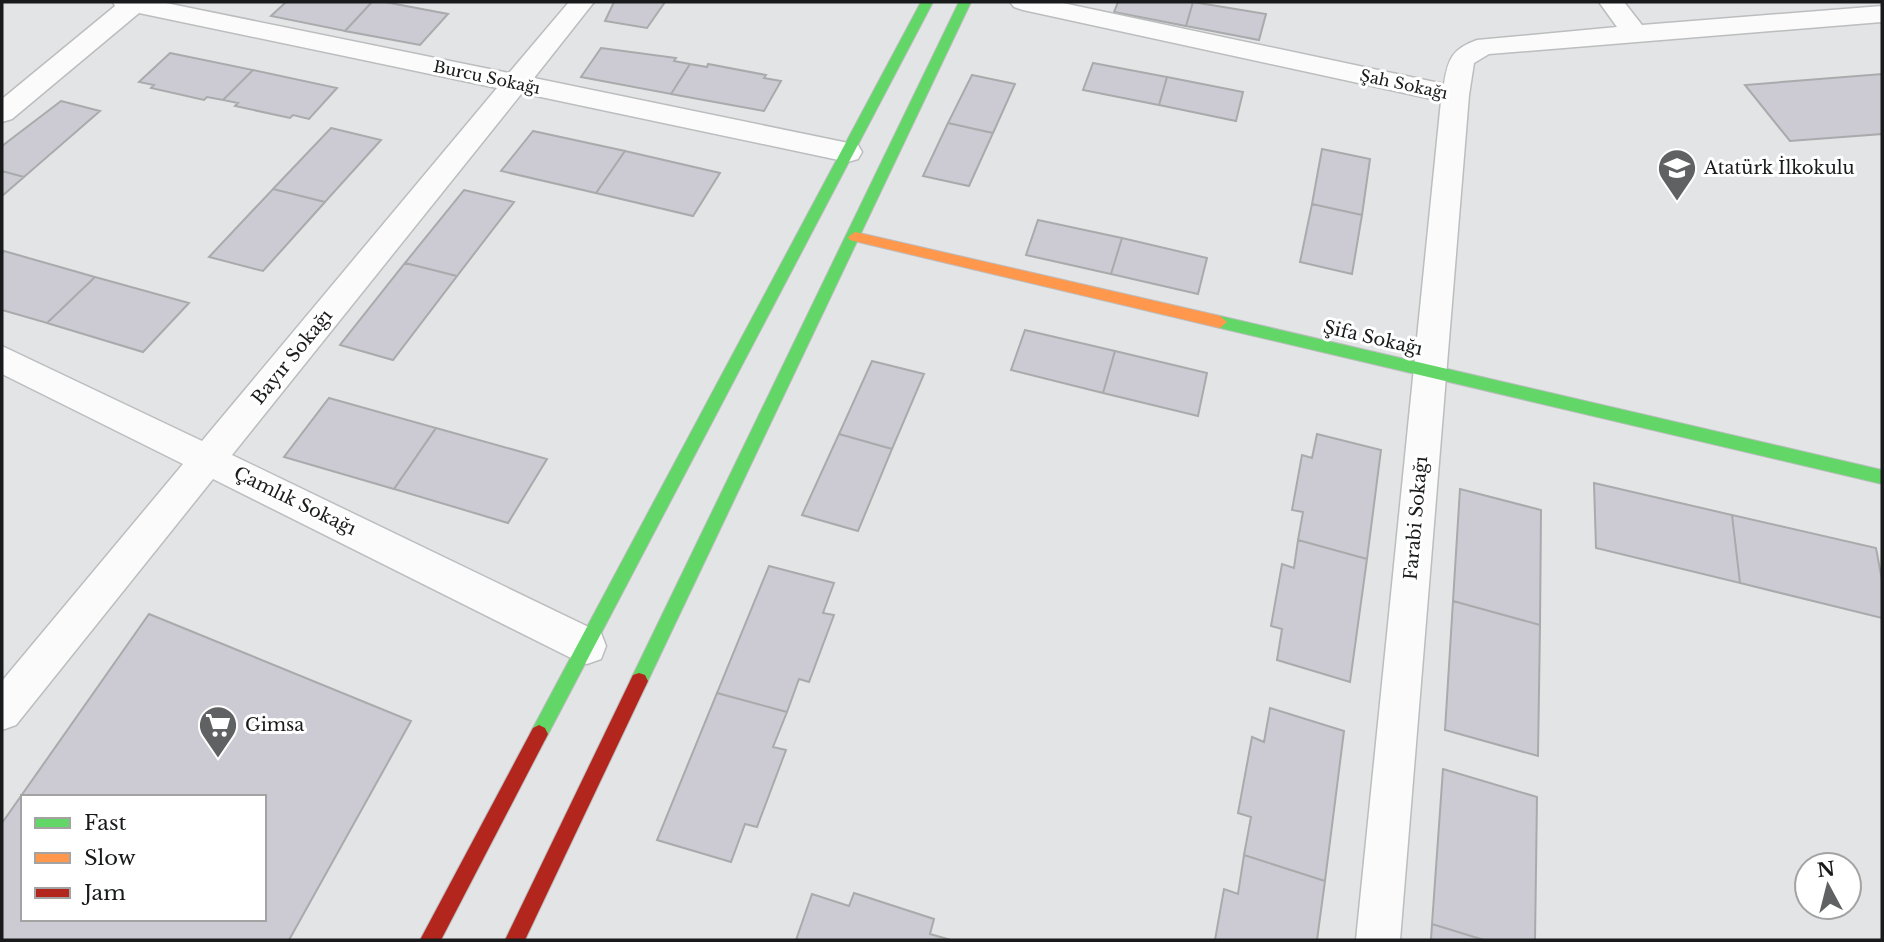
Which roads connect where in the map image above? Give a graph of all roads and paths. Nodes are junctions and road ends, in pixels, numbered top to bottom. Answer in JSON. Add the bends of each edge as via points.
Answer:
{"nodes":[{"id":1,"x":132,"y":2,"type":"edge"},
{"id":2,"x":582,"y":2,"type":"edge"},
{"id":3,"x":927,"y":2,"type":"edge"},
{"id":4,"x":965,"y":2,"type":"edge"},
{"id":5,"x":1023,"y":2,"type":"edge"},
{"id":6,"x":1611,"y":2,"type":"edge"},
{"id":7,"x":1882,"y":13,"type":"edge"},
{"id":8,"x":1635,"y":34,"type":"junction"},
{"id":9,"x":515,"y":83,"type":"junction"},
{"id":10,"x":1455,"y":95,"type":"junction"},
{"id":11,"x":2,"y":113,"type":"edge"},
{"id":12,"x":848,"y":152,"type":"junction"},
{"id":13,"x":855,"y":237,"type":"junction"},
{"id":14,"x":2,"y":359,"type":"edge"},
{"id":15,"x":1430,"y":371,"type":"junction"},
{"id":16,"x":209,"y":458,"type":"junction"},
{"id":17,"x":1882,"y":477,"type":"edge"},
{"id":18,"x":587,"y":646,"type":"junction"},
{"id":19,"x":2,"y":711,"type":"edge"},
{"id":20,"x":430,"y":940,"type":"edge"},
{"id":21,"x":515,"y":940,"type":"edge"},
{"id":22,"x":1378,"y":940,"type":"edge"}],
"edges":[{"from":1,"to":9,"type":"street","name":"Burcu Sokağı"},
{"from":1,"to":11,"type":"street"},
{"from":2,"to":9,"type":"street","name":"Bayır Sokağı"},
{"from":3,"to":12,"type":"main road"},
{"from":4,"to":13,"type":"main road"},
{"from":5,"to":10,"type":"street","name":"Şah Sokağı"},
{"from":6,"to":8,"type":"street"},
{"from":7,"to":8,"type":"street","name":"Şah Sokağı"},
{"from":8,"to":10,"type":"street","name":"Şah Sokağı","via":[[1481,47],[1459,64]]},
{"from":9,"to":12,"type":"street","name":"Burcu Sokağı"},
{"from":9,"to":16,"type":"street","name":"Bayır Sokağı"},
{"from":10,"to":15,"type":"street","name":"Farabi Sokağı"},
{"from":12,"to":18,"type":"main road"},
{"from":13,"to":15,"type":"main road","name":"Şifa Sokağı"},
{"from":13,"to":21,"type":"main road"},
{"from":14,"to":16,"type":"street","name":"Çamlık Sokağı"},
{"from":15,"to":17,"type":"main road","name":"Şifa Sokağı"},
{"from":15,"to":22,"type":"street","name":"Farabi Sokağı"},
{"from":16,"to":18,"type":"street","name":"Çamlık Sokağı"},
{"from":16,"to":19,"type":"street","name":"Bayır Sokağı"},
{"from":18,"to":20,"type":"main road"}]}
